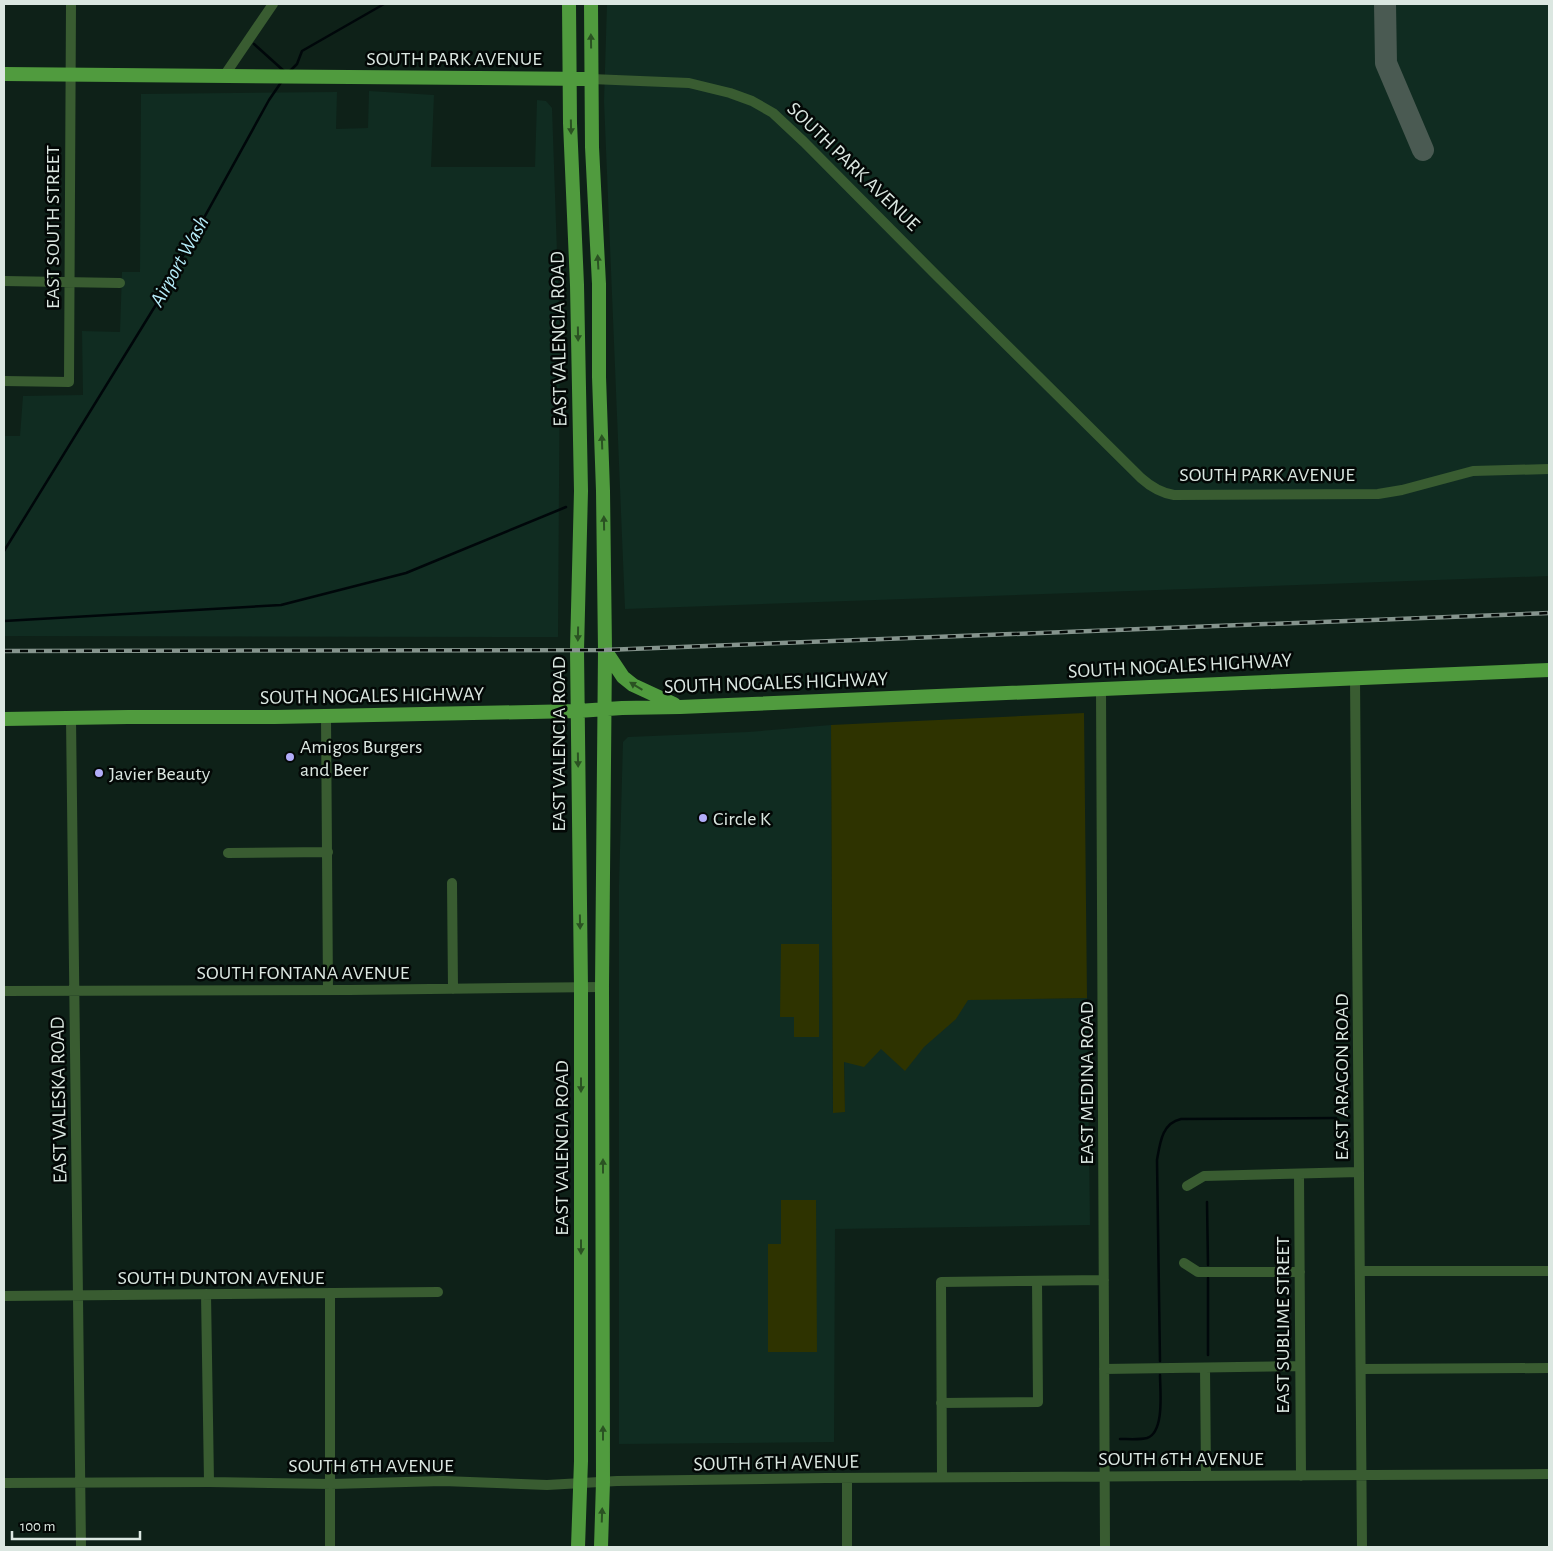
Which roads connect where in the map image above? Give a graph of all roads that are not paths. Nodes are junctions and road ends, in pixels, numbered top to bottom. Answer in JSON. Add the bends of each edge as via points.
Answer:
{"nodes":[{"id":1,"x":71,"y":4,"type":"edge"},
{"id":2,"x":273,"y":4,"type":"edge"},
{"id":3,"x":570,"y":4,"type":"edge"},
{"id":4,"x":591,"y":4,"type":"edge"},
{"id":5,"x":71,"y":73,"type":"junction"},
{"id":6,"x":4,"y":74,"type":"edge"},
{"id":7,"x":224,"y":76,"type":"junction"},
{"id":8,"x":570,"y":78,"type":"junction"},
{"id":9,"x":591,"y":79,"type":"junction"},
{"id":10,"x":4,"y":281,"type":"edge"},
{"id":11,"x":69,"y":282,"type":"junction"},
{"id":12,"x":120,"y":282,"type":"dead end"},
{"id":13,"x":599,"y":284,"type":"junction"},
{"id":14,"x":577,"y":285,"type":"junction"},
{"id":15,"x":4,"y":381,"type":"edge"},
{"id":16,"x":1549,"y":469,"type":"edge"},
{"id":17,"x":581,"y":490,"type":"junction"},
{"id":18,"x":603,"y":491,"type":"junction"},
{"id":19,"x":605,"y":650,"type":"junction"},
{"id":20,"x":1549,"y":670,"type":"edge"},
{"id":21,"x":1355,"y":678,"type":"junction"},
{"id":22,"x":1101,"y":689,"type":"junction"},
{"id":23,"x":680,"y":707,"type":"junction"},
{"id":24,"x":606,"y":708,"type":"junction"},
{"id":25,"x":578,"y":711,"type":"junction"},
{"id":26,"x":326,"y":716,"type":"junction"},
{"id":27,"x":71,"y":718,"type":"junction"},
{"id":28,"x":4,"y":719,"type":"edge"},
{"id":29,"x":328,"y":852,"type":"junction"},
{"id":30,"x":228,"y":853,"type":"dead end"},
{"id":31,"x":452,"y":883,"type":"dead end"},
{"id":32,"x":580,"y":987,"type":"junction"},
{"id":33,"x":602,"y":987,"type":"junction"},
{"id":34,"x":452,"y":989,"type":"junction"},
{"id":35,"x":328,"y":990,"type":"junction"},
{"id":36,"x":4,"y":991,"type":"edge"},
{"id":37,"x":75,"y":991,"type":"junction"},
{"id":38,"x":1359,"y":1172,"type":"junction"},
{"id":39,"x":1299,"y":1174,"type":"junction"},
{"id":40,"x":1187,"y":1186,"type":"dead end"},
{"id":41,"x":580,"y":1201,"type":"junction"},
{"id":42,"x":603,"y":1201,"type":"junction"},
{"id":43,"x":1184,"y":1263,"type":"dead end"},
{"id":44,"x":1360,"y":1270,"type":"junction"},
{"id":45,"x":1549,"y":1271,"type":"edge"},
{"id":46,"x":1300,"y":1272,"type":"junction"},
{"id":47,"x":1104,"y":1280,"type":"junction"},
{"id":48,"x":1037,"y":1281,"type":"junction"},
{"id":49,"x":438,"y":1292,"type":"dead end"},
{"id":50,"x":330,"y":1293,"type":"junction"},
{"id":51,"x":206,"y":1294,"type":"junction"},
{"id":52,"x":78,"y":1295,"type":"junction"},
{"id":53,"x":4,"y":1296,"type":"edge"},
{"id":54,"x":1300,"y":1366,"type":"junction"},
{"id":55,"x":1205,"y":1368,"type":"junction"},
{"id":56,"x":1549,"y":1368,"type":"edge"},
{"id":57,"x":1104,"y":1369,"type":"junction"},
{"id":58,"x":1361,"y":1369,"type":"junction"},
{"id":59,"x":942,"y":1403,"type":"junction"},
{"id":60,"x":1549,"y":1474,"type":"edge"},
{"id":61,"x":1104,"y":1476,"type":"junction"},
{"id":62,"x":1206,"y":1476,"type":"junction"},
{"id":63,"x":1301,"y":1476,"type":"junction"},
{"id":64,"x":1361,"y":1476,"type":"junction"},
{"id":65,"x":942,"y":1477,"type":"junction"},
{"id":66,"x":846,"y":1478,"type":"junction"},
{"id":67,"x":209,"y":1482,"type":"junction"},
{"id":68,"x":603,"y":1482,"type":"junction"},
{"id":69,"x":4,"y":1483,"type":"edge"},
{"id":70,"x":80,"y":1483,"type":"junction"},
{"id":71,"x":580,"y":1483,"type":"junction"},
{"id":72,"x":331,"y":1484,"type":"junction"},
{"id":73,"x":81,"y":1547,"type":"edge"},
{"id":74,"x":330,"y":1547,"type":"edge"},
{"id":75,"x":578,"y":1547,"type":"edge"},
{"id":76,"x":601,"y":1547,"type":"edge"},
{"id":77,"x":847,"y":1547,"type":"edge"},
{"id":78,"x":1105,"y":1547,"type":"edge"},
{"id":79,"x":1362,"y":1547,"type":"edge"}],
"edges":[{"from":1,"to":5,"type":"street","name":"EAST SOUTH STREET"},
{"from":2,"to":7,"type":"street"},
{"from":3,"to":8,"type":"main road","name":"EAST VALENCIA ROAD"},
{"from":9,"to":4,"type":"main road","name":"EAST VALENCIA ROAD","one_way":true},
{"from":5,"to":6,"type":"main road","name":"SOUTH PARK AVENUE"},
{"from":5,"to":7,"type":"main road","name":"SOUTH PARK AVENUE"},
{"from":5,"to":11,"type":"street","name":"EAST SOUTH STREET"},
{"from":7,"to":8,"type":"main road","name":"SOUTH PARK AVENUE"},
{"from":8,"to":9,"type":"main road","name":"SOUTH PARK AVENUE"},
{"from":8,"to":14,"type":"main road","name":"EAST VALENCIA ROAD","one_way":true},
{"from":13,"to":9,"type":"main road","name":"EAST VALENCIA ROAD","one_way":true},
{"from":9,"to":16,"type":"street","name":"SOUTH PARK AVENUE","via":[[689,83],[730,93],[772,113],[1121,458],[1150,486],[1164,493],[1378,494],[1473,471]]},
{"from":10,"to":11,"type":"street"},
{"from":11,"to":12,"type":"street"},
{"from":11,"to":15,"type":"street","name":"EAST SOUTH STREET","via":[[69,382]]},
{"from":13,"to":14,"type":"main road"},
{"from":18,"to":13,"type":"main road","name":"EAST VALENCIA ROAD","one_way":true},
{"from":14,"to":17,"type":"main road","name":"EAST VALENCIA ROAD","one_way":true},
{"from":17,"to":18,"type":"main road"},
{"from":17,"to":25,"type":"main road","name":"EAST VALENCIA ROAD","one_way":true},
{"from":19,"to":18,"type":"main road","name":"EAST VALENCIA ROAD","one_way":true},
{"from":23,"to":19,"type":"main road","one_way":true,"via":[[633,685],[623,677]]},
{"from":19,"to":24,"type":"main road","name":"EAST VALENCIA ROAD"},
{"from":20,"to":21,"type":"main road","name":"SOUTH NOGALES HIGHWAY"},
{"from":21,"to":22,"type":"main road","name":"SOUTH NOGALES HIGHWAY"},
{"from":21,"to":38,"type":"street","name":"EAST ARAGON ROAD"},
{"from":22,"to":23,"type":"main road","name":"SOUTH NOGALES HIGHWAY"},
{"from":22,"to":47,"type":"street","name":"EAST MEDINA ROAD"},
{"from":23,"to":24,"type":"main road","name":"SOUTH NOGALES HIGHWAY"},
{"from":24,"to":25,"type":"main road","name":"SOUTH NOGALES HIGHWAY"},
{"from":24,"to":33,"type":"main road","name":"EAST VALENCIA ROAD"},
{"from":25,"to":26,"type":"main road","name":"SOUTH NOGALES HIGHWAY"},
{"from":25,"to":32,"type":"main road","name":"EAST VALENCIA ROAD","one_way":true},
{"from":26,"to":27,"type":"main road","name":"SOUTH NOGALES HIGHWAY"},
{"from":26,"to":29,"type":"street"},
{"from":27,"to":28,"type":"main road","name":"SOUTH NOGALES HIGHWAY"},
{"from":27,"to":37,"type":"street","name":"EAST VALESKA ROAD"},
{"from":29,"to":30,"type":"street"},
{"from":29,"to":35,"type":"street"},
{"from":31,"to":34,"type":"street"},
{"from":32,"to":33,"type":"street","name":"SOUTH FONTANA AVENUE"},
{"from":32,"to":34,"type":"street","name":"SOUTH FONTANA AVENUE"},
{"from":32,"to":41,"type":"main road","name":"EAST VALENCIA ROAD","one_way":true},
{"from":42,"to":33,"type":"main road","name":"EAST VALENCIA ROAD","one_way":true},
{"from":34,"to":35,"type":"street","name":"SOUTH FONTANA AVENUE"},
{"from":35,"to":37,"type":"street","name":"SOUTH FONTANA AVENUE"},
{"from":36,"to":37,"type":"street","name":"SOUTH FONTANA AVENUE"},
{"from":37,"to":52,"type":"street","name":"EAST VALESKA ROAD"},
{"from":38,"to":39,"type":"street"},
{"from":38,"to":44,"type":"street","name":"EAST ARAGON ROAD"},
{"from":39,"to":40,"type":"street","via":[[1204,1176]]},
{"from":39,"to":46,"type":"street","name":"EAST SUBLIME STREET"},
{"from":41,"to":42,"type":"main road"},
{"from":41,"to":71,"type":"main road","name":"EAST VALENCIA ROAD","one_way":true},
{"from":68,"to":42,"type":"main road","name":"EAST VALENCIA ROAD","one_way":true},
{"from":43,"to":46,"type":"street","via":[[1198,1272]]},
{"from":44,"to":45,"type":"street"},
{"from":44,"to":58,"type":"street","name":"EAST ARAGON ROAD"},
{"from":46,"to":54,"type":"street","name":"EAST SUBLIME STREET"},
{"from":47,"to":48,"type":"street"},
{"from":47,"to":57,"type":"street","name":"EAST MEDINA ROAD"},
{"from":48,"to":59,"type":"street","via":[[941,1282]]},
{"from":48,"to":59,"type":"street","via":[[1038,1402]]},
{"from":49,"to":50,"type":"street","name":"SOUTH DUNTON AVENUE"},
{"from":50,"to":51,"type":"street","name":"SOUTH DUNTON AVENUE"},
{"from":50,"to":72,"type":"street"},
{"from":51,"to":52,"type":"street","name":"SOUTH DUNTON AVENUE"},
{"from":51,"to":67,"type":"street"},
{"from":52,"to":53,"type":"street","name":"SOUTH DUNTON AVENUE"},
{"from":52,"to":70,"type":"street","name":"EAST VALESKA ROAD"},
{"from":54,"to":55,"type":"street"},
{"from":54,"to":63,"type":"street","name":"EAST SUBLIME STREET"},
{"from":55,"to":57,"type":"street"},
{"from":55,"to":62,"type":"street"},
{"from":56,"to":58,"type":"street"},
{"from":57,"to":61,"type":"street","name":"EAST MEDINA ROAD"},
{"from":58,"to":64,"type":"street","name":"EAST ARAGON ROAD"},
{"from":59,"to":65,"type":"street"},
{"from":60,"to":64,"type":"street","name":"SOUTH 6TH AVENUE"},
{"from":61,"to":62,"type":"street","name":"SOUTH 6TH AVENUE"},
{"from":61,"to":65,"type":"street","name":"SOUTH 6TH AVENUE"},
{"from":61,"to":78,"type":"street","name":"EAST MEDINA ROAD"},
{"from":62,"to":63,"type":"street","name":"SOUTH 6TH AVENUE"},
{"from":63,"to":64,"type":"street","name":"SOUTH 6TH AVENUE"},
{"from":64,"to":79,"type":"street","name":"EAST ARAGON ROAD"},
{"from":65,"to":66,"type":"street","name":"SOUTH 6TH AVENUE"},
{"from":66,"to":68,"type":"street","name":"SOUTH 6TH AVENUE"},
{"from":66,"to":77,"type":"street"},
{"from":67,"to":70,"type":"street","name":"SOUTH 6TH AVENUE"},
{"from":67,"to":72,"type":"street","name":"SOUTH 6TH AVENUE"},
{"from":68,"to":71,"type":"street","name":"SOUTH 6TH AVENUE"},
{"from":76,"to":68,"type":"main road","name":"EAST VALENCIA ROAD","one_way":true},
{"from":69,"to":70,"type":"street","name":"SOUTH 6TH AVENUE"},
{"from":70,"to":73,"type":"street","name":"EAST VALESKA ROAD"},
{"from":71,"to":72,"type":"street","name":"SOUTH 6TH AVENUE","via":[[444,1481]]},
{"from":71,"to":75,"type":"main road","name":"EAST VALENCIA ROAD"},
{"from":72,"to":74,"type":"street"}]}
